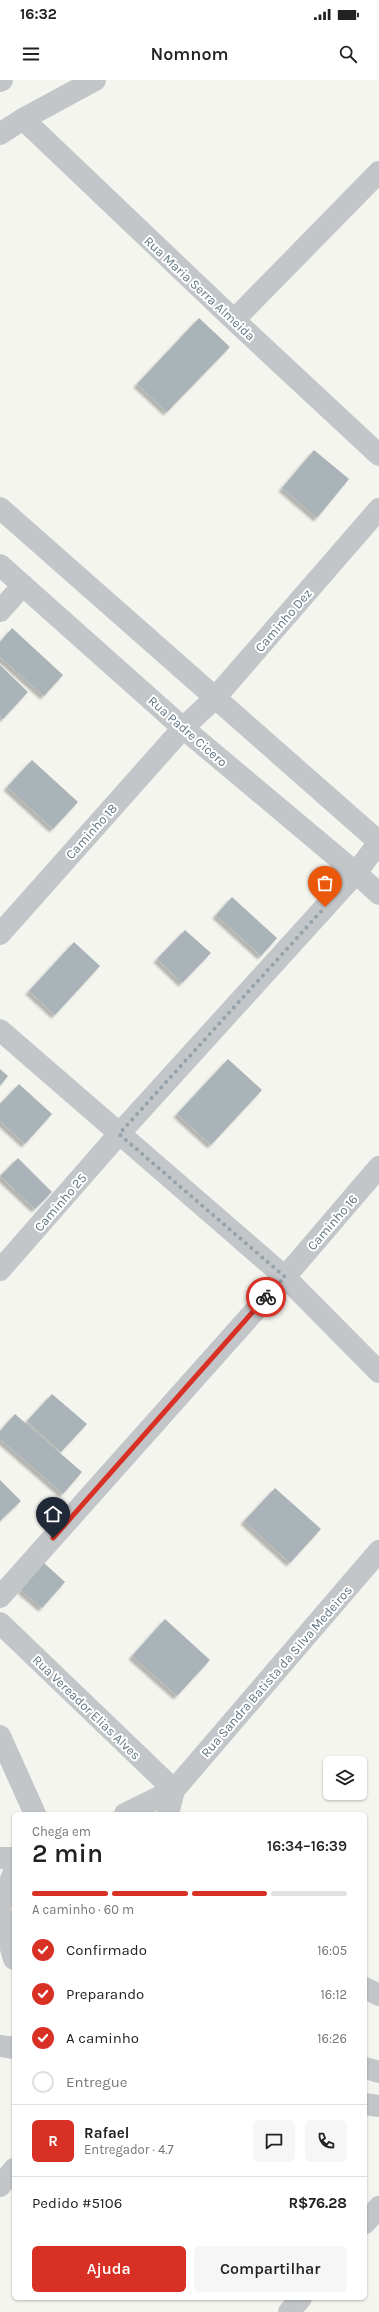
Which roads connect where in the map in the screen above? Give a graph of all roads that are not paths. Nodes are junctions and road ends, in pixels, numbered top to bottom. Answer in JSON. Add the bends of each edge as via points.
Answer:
{"nodes":[{"id":1,"x":95,"y":80,"type":"edge"},
{"id":2,"x":23,"y":119,"type":"junction"},
{"id":3,"x":0,"y":134,"type":"edge"},
{"id":4,"x":379,"y":172,"type":"edge"},
{"id":5,"x":234,"y":320,"type":"junction"},
{"id":6,"x":379,"y":455,"type":"edge"},
{"id":7,"x":0,"y":508,"type":"edge"},
{"id":8,"x":379,"y":509,"type":"edge"},
{"id":9,"x":0,"y":565,"type":"edge"},
{"id":10,"x":23,"y":585,"type":"junction"},
{"id":11,"x":0,"y":611,"type":"edge"},
{"id":12,"x":215,"y":698,"type":"junction"},
{"id":13,"x":183,"y":728,"type":"junction"},
{"id":14,"x":379,"y":842,"type":"edge"},
{"id":15,"x":356,"y":872,"type":"junction"},
{"id":16,"x":379,"y":894,"type":"edge"},
{"id":17,"x":0,"y":934,"type":"edge"},
{"id":18,"x":0,"y":1030,"type":"edge"},
{"id":19,"x":119,"y":1134,"type":"junction"},
{"id":20,"x":379,"y":1167,"type":"edge"},
{"id":21,"x":0,"y":1270,"type":"edge"},
{"id":22,"x":285,"y":1277,"type":"junction"},
{"id":23,"x":379,"y":1372,"type":"edge"},
{"id":24,"x":379,"y":1551,"type":"edge"},
{"id":25,"x":0,"y":1597,"type":"edge"},
{"id":26,"x":0,"y":1623,"type":"edge"},
{"id":27,"x":0,"y":1736,"type":"edge"},
{"id":28,"x":174,"y":1790,"type":"junction"},
{"id":29,"x":35,"y":1812,"type":"edge"},
{"id":30,"x":129,"y":1812,"type":"edge"},
{"id":31,"x":168,"y":1812,"type":"edge"},
{"id":32,"x":0,"y":1858,"type":"edge"},
{"id":33,"x":12,"y":1858,"type":"edge"},
{"id":34,"x":12,"y":1877,"type":"edge"},
{"id":35,"x":0,"y":1906,"type":"edge"},
{"id":36,"x":0,"y":1910,"type":"edge"},
{"id":37,"x":12,"y":1952,"type":"edge"},
{"id":38,"x":0,"y":1958,"type":"edge"},
{"id":39,"x":12,"y":1959,"type":"edge"},
{"id":40,"x":367,"y":1989,"type":"edge"},
{"id":41,"x":379,"y":1995,"type":"edge"},
{"id":42,"x":0,"y":2046,"type":"edge"},
{"id":43,"x":12,"y":2048,"type":"edge"},
{"id":44,"x":367,"y":2069,"type":"edge"},
{"id":45,"x":379,"y":2072,"type":"edge"},
{"id":46,"x":367,"y":2104,"type":"edge"},
{"id":47,"x":379,"y":2106,"type":"edge"},
{"id":48,"x":12,"y":2171,"type":"edge"},
{"id":49,"x":0,"y":2186,"type":"edge"},
{"id":50,"x":379,"y":2207,"type":"edge"},
{"id":51,"x":367,"y":2221,"type":"edge"},
{"id":52,"x":299,"y":2300,"type":"edge"},
{"id":53,"x":289,"y":2312,"type":"edge"}],
"edges":[{"from":1,"to":2,"type":"street"},
{"from":2,"to":3,"type":"street"},
{"from":2,"to":5,"type":"street","name":"Rua Maria Serra Almeida"},
{"from":4,"to":5,"type":"street"},
{"from":5,"to":6,"type":"street","name":"Rua Maria Serra Almeida"},
{"from":7,"to":12,"type":"street"},
{"from":8,"to":12,"type":"street","name":"Caminho Dez"},
{"from":9,"to":10,"type":"street","name":"Rua Padre Cicero"},
{"from":10,"to":11,"type":"street"},
{"from":10,"to":13,"type":"street","name":"Rua Padre Cicero"},
{"from":12,"to":13,"type":"street","name":"Caminho Dez"},
{"from":12,"to":14,"type":"street"},
{"from":13,"to":15,"type":"street","name":"Rua Padre Cicero"},
{"from":13,"to":17,"type":"street","name":"Caminho 18"},
{"from":14,"to":15,"type":"street","name":"Caminho 25"},
{"from":15,"to":16,"type":"street","name":"Rua Padre Cicero"},
{"from":15,"to":19,"type":"street","name":"Caminho 25"},
{"from":18,"to":19,"type":"street"},
{"from":19,"to":21,"type":"street","name":"Caminho 25"},
{"from":19,"to":22,"type":"street"},
{"from":20,"to":22,"type":"street","name":"Caminho 16"},
{"from":22,"to":23,"type":"street"},
{"from":22,"to":25,"type":"street","name":"Caminho 16"},
{"from":24,"to":28,"type":"street","name":"Rua Sandra Batista da Silva Medeiros"},
{"from":26,"to":28,"type":"street","name":"Rua Vereador Elias Alves"},
{"from":27,"to":29,"type":"street"},
{"from":28,"to":30,"type":"street","name":"Rua Sandra Batista da Silva Medeiros"},
{"from":28,"to":31,"type":"street","name":"Rua Sandra Batista da Silva Medeiros"},
{"from":32,"to":33,"type":"street"},
{"from":34,"to":35,"type":"street"},
{"from":36,"to":37,"type":"street"},
{"from":38,"to":39,"type":"street"},
{"from":40,"to":41,"type":"street"},
{"from":42,"to":43,"type":"street"},
{"from":44,"to":45,"type":"street"},
{"from":46,"to":47,"type":"street"},
{"from":48,"to":49,"type":"street"},
{"from":50,"to":51,"type":"street"},
{"from":52,"to":53,"type":"street"}]}
